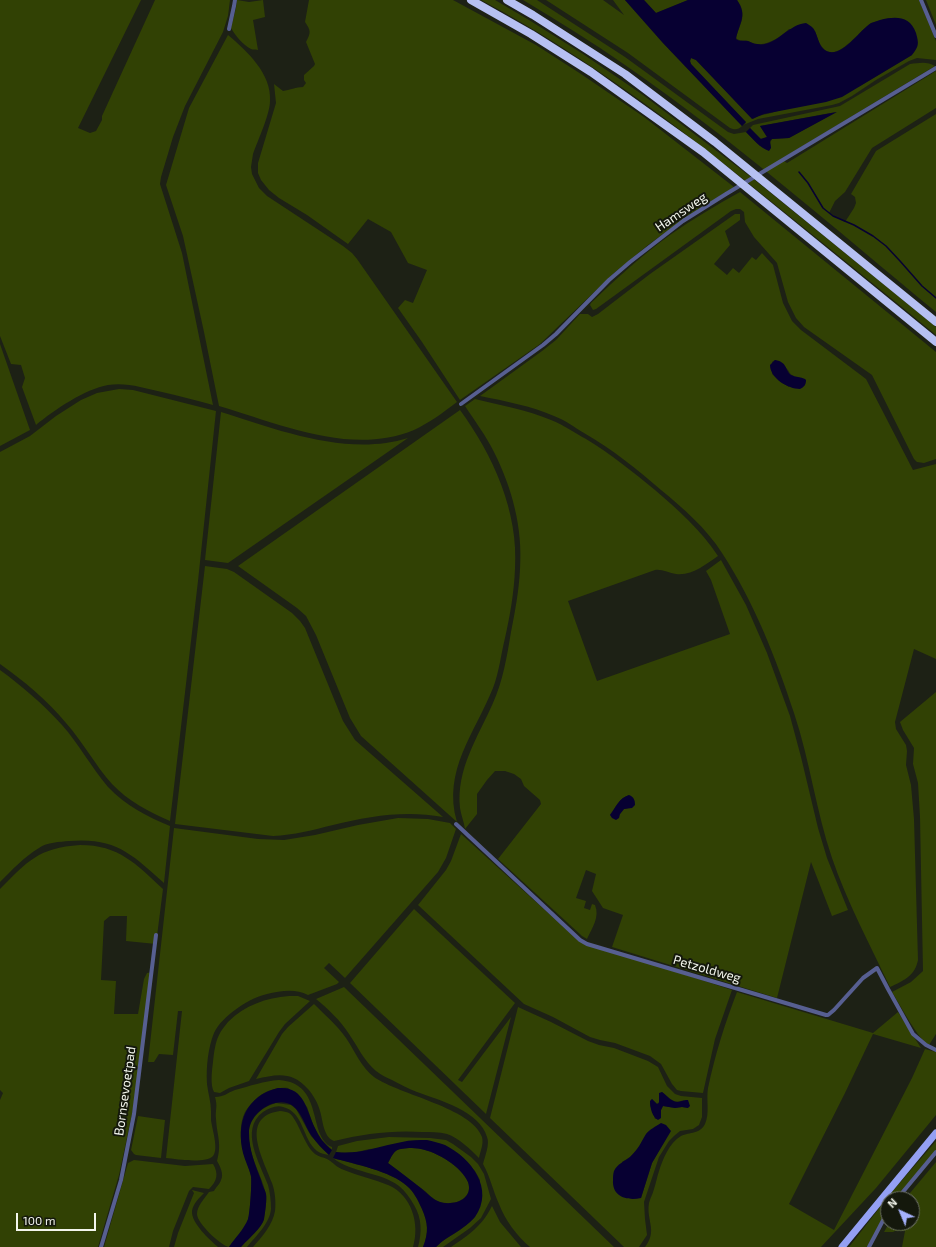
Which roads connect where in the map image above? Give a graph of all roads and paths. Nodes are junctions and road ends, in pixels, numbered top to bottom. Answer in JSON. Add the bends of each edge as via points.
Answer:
{"nodes":[{"id":1,"x":235,"y":0,"type":"edge"},
{"id":2,"x":471,"y":0,"type":"edge"},
{"id":3,"x":507,"y":0,"type":"edge"},
{"id":4,"x":921,"y":0,"type":"edge"},
{"id":5,"x":229,"y":29,"type":"dead end"},
{"id":6,"x":936,"y":36,"type":"edge"},
{"id":7,"x":936,"y":68,"type":"edge"},
{"id":8,"x":936,"y":322,"type":"edge"},
{"id":9,"x":936,"y":342,"type":"edge"},
{"id":10,"x":461,"y":404,"type":"dead end"},
{"id":11,"x":456,"y":824,"type":"dead end"},
{"id":12,"x":156,"y":934,"type":"dead end"},
{"id":13,"x":936,"y":1050,"type":"edge"},
{"id":14,"x":936,"y":1133,"type":"edge"},
{"id":15,"x":936,"y":1152,"type":"edge"},
{"id":16,"x":904,"y":1191,"type":"edge"},
{"id":17,"x":880,"y":1226,"type":"edge"},
{"id":18,"x":101,"y":1247,"type":"edge"},
{"id":19,"x":843,"y":1247,"type":"edge"},
{"id":20,"x":869,"y":1247,"type":"edge"}],
"edges":[{"from":1,"to":5,"type":"street"},
{"from":2,"to":9,"type":"highway","via":[[591,72],[703,152]]},
{"from":3,"to":8,"type":"highway","via":[[625,74],[715,142]]},
{"from":4,"to":6,"type":"street"},
{"from":7,"to":10,"type":"street","name":"Hamsweg","via":[[683,221],[630,262],[543,345]]},
{"from":11,"to":13,"type":"street","name":"Petzoldweg","via":[[587,944],[826,1015],[834,1010],[863,978],[877,968],[913,1034]]},
{"from":12,"to":18,"type":"street","name":"Bornsevoetpad","via":[[134,1114],[121,1180]]},
{"from":14,"to":19,"type":"main road"},
{"from":15,"to":16,"type":"street"},
{"from":17,"to":20,"type":"street"}]}
